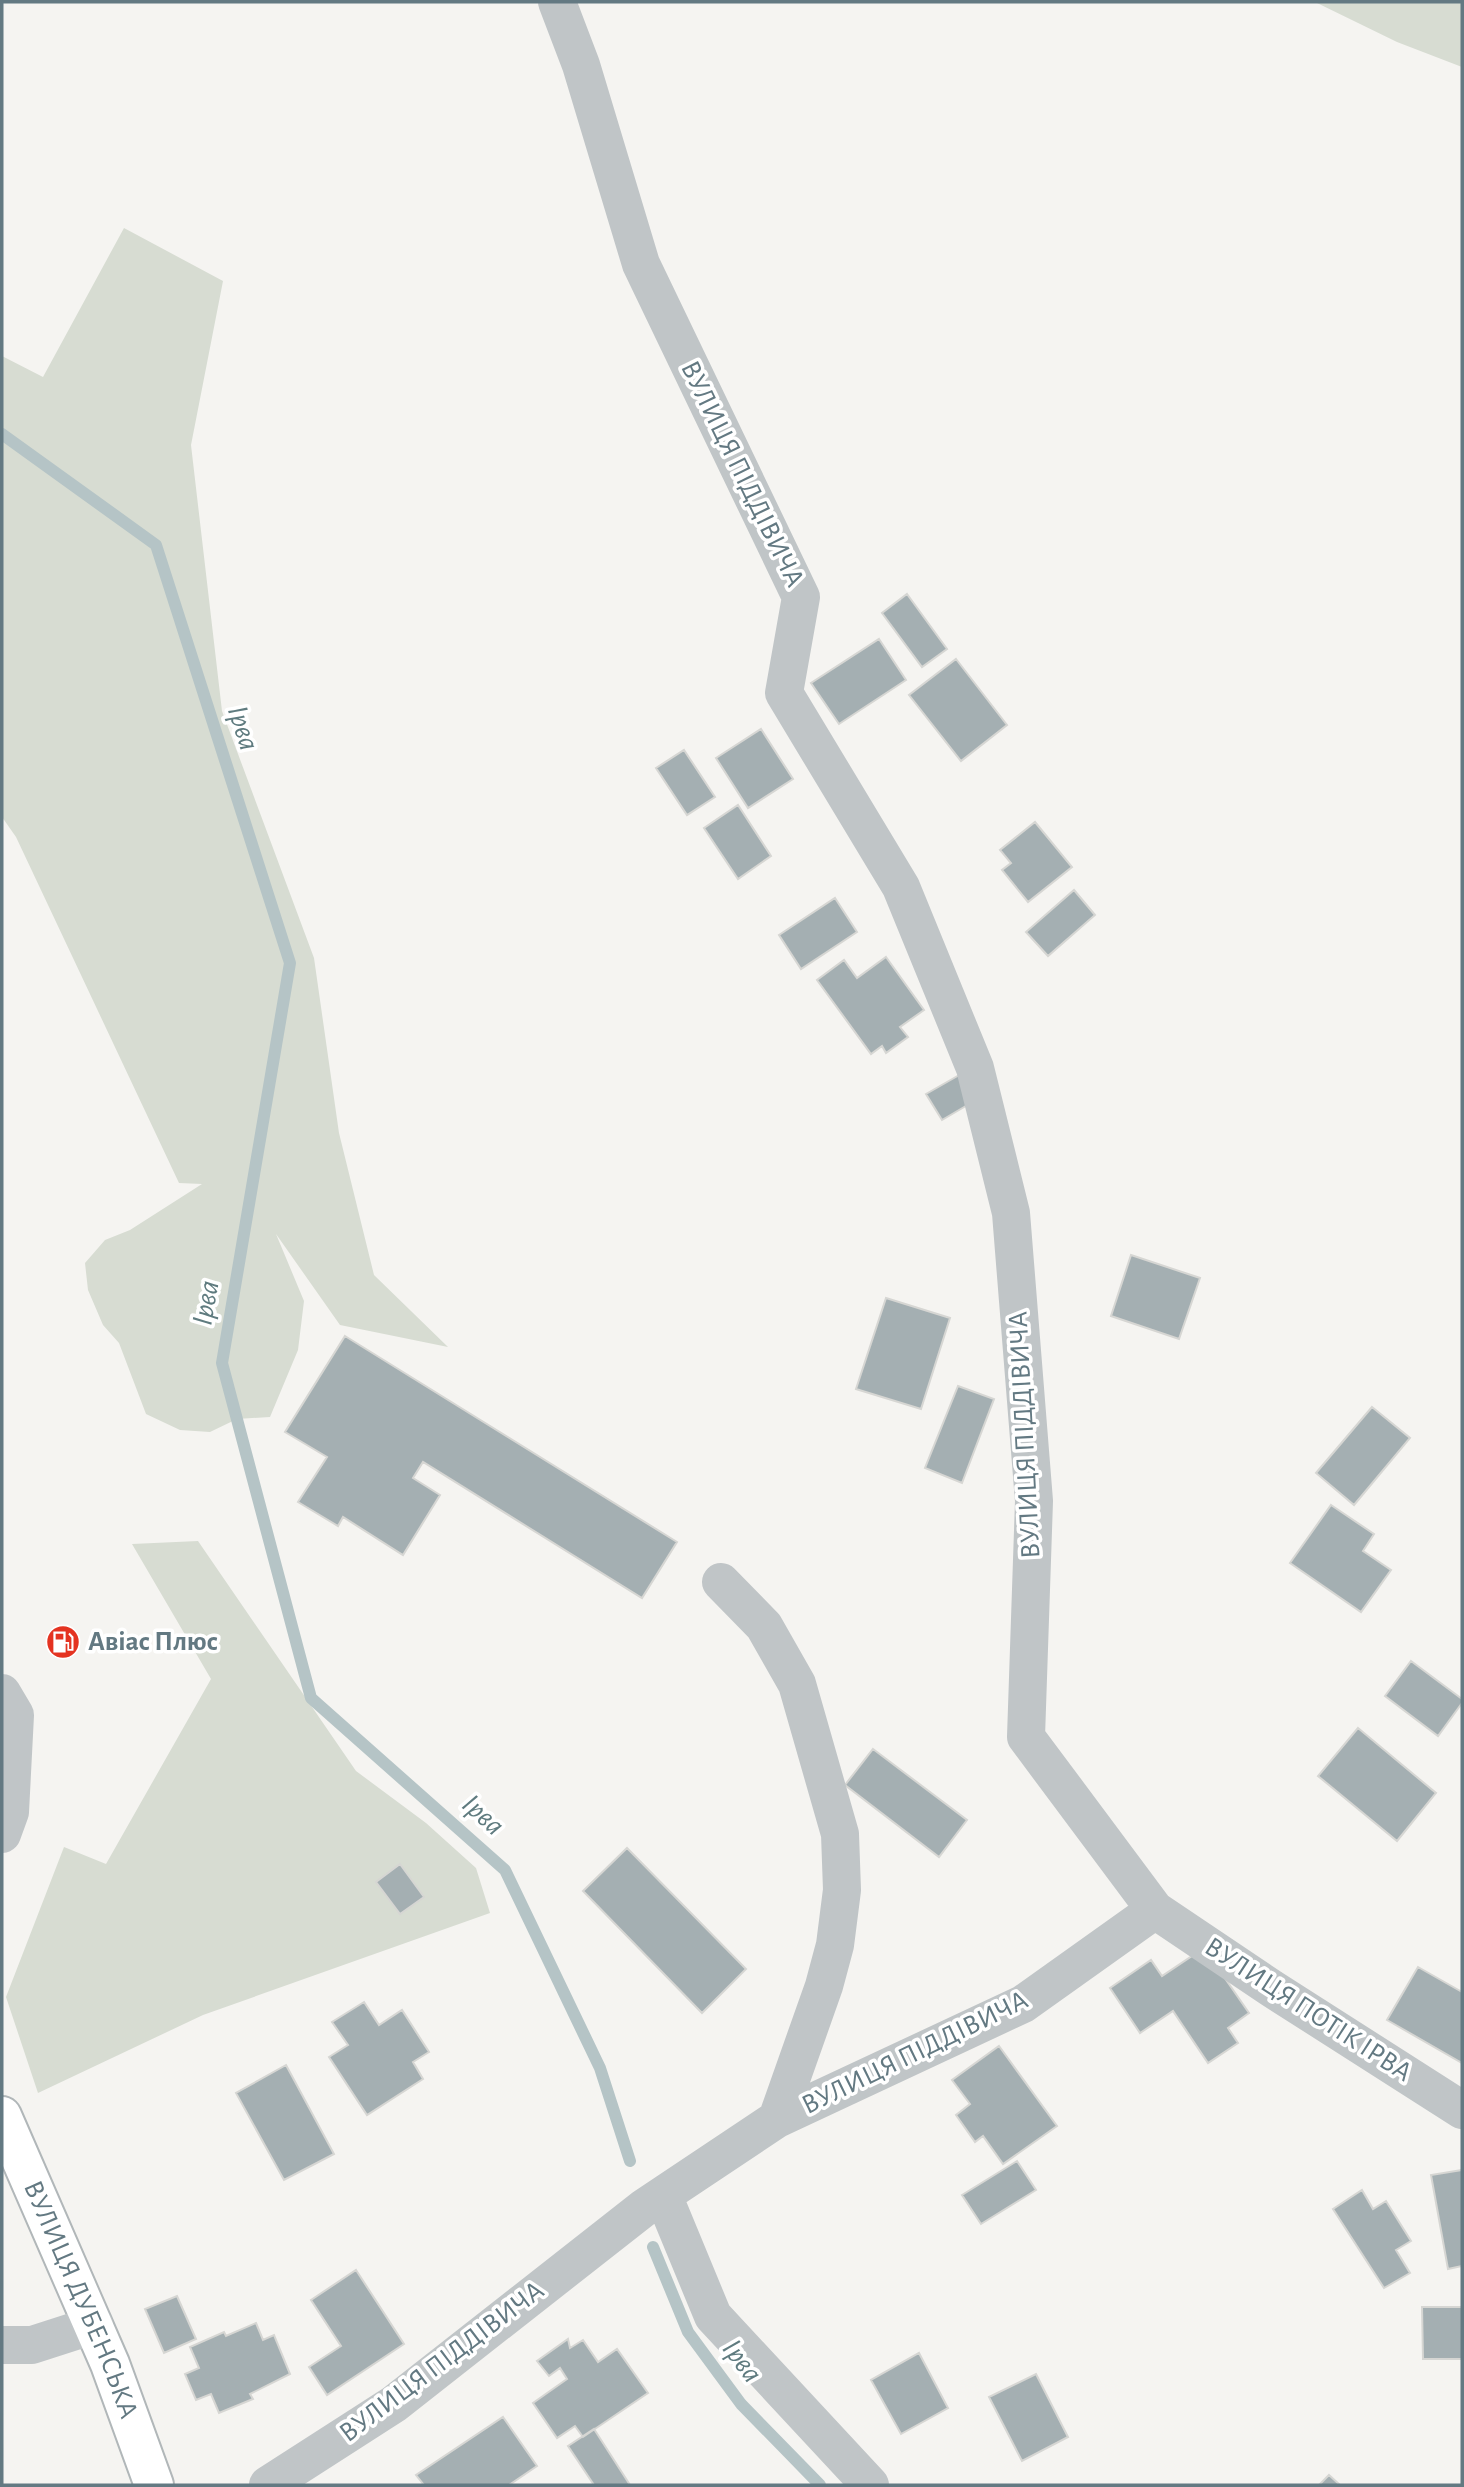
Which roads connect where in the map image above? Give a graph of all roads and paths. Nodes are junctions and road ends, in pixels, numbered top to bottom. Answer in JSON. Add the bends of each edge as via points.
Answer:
{"nodes":[{"id":1,"x":557,"y":2,"type":"edge"},
{"id":2,"x":721,"y":1582,"type":"dead end"},
{"id":3,"x":2,"y":1693,"type":"edge"},
{"id":4,"x":2,"y":1834,"type":"edge"},
{"id":5,"x":1155,"y":1910,"type":"junction"},
{"id":6,"x":1462,"y":2110,"type":"edge"},
{"id":7,"x":2,"y":2116,"type":"edge"},
{"id":8,"x":777,"y":2119,"type":"junction"},
{"id":9,"x":663,"y":2195,"type":"junction"},
{"id":10,"x":94,"y":2325,"type":"junction"},
{"id":11,"x":2,"y":2345,"type":"edge"},
{"id":12,"x":154,"y":2485,"type":"edge"},
{"id":13,"x":268,"y":2485,"type":"edge"},
{"id":14,"x":870,"y":2485,"type":"edge"}],
"edges":[{"from":1,"to":5,"type":"street","name":"ВУЛИЦЯ ПІДДІВИЧА","via":[[581,65],[641,264],[801,597],[784,693],[901,887],[975,1068],[1011,1213],[1034,1501],[1026,1737]]},
{"from":2,"to":8,"type":"street","via":[[764,1626],[797,1684],[840,1834],[842,1890],[835,1945]]},
{"from":3,"to":4,"type":"street","via":[[15,1715],[10,1812]]},
{"from":5,"to":6,"type":"street","name":"ВУЛИЦЯ ПОТІК ІРВА"},
{"from":5,"to":8,"type":"street","name":"ВУЛИЦЯ ПІДДІВИЧА","via":[[1023,2004]]},
{"from":7,"to":10,"type":"main road","name":"ВУЛИЦЯ ДУБЕНСЬКА"},
{"from":8,"to":9,"type":"street","name":"ВУЛИЦЯ ПІДДІВИЧА"},
{"from":9,"to":13,"type":"street","name":"ВУЛИЦЯ ПІДДІВИЧА","via":[[394,2404]]},
{"from":9,"to":14,"type":"street","via":[[713,2316]]},
{"from":10,"to":11,"type":"street","via":[[32,2346]]},
{"from":10,"to":12,"type":"main road","name":"ВУЛИЦЯ ДУБЕНСЬКА"}]}
